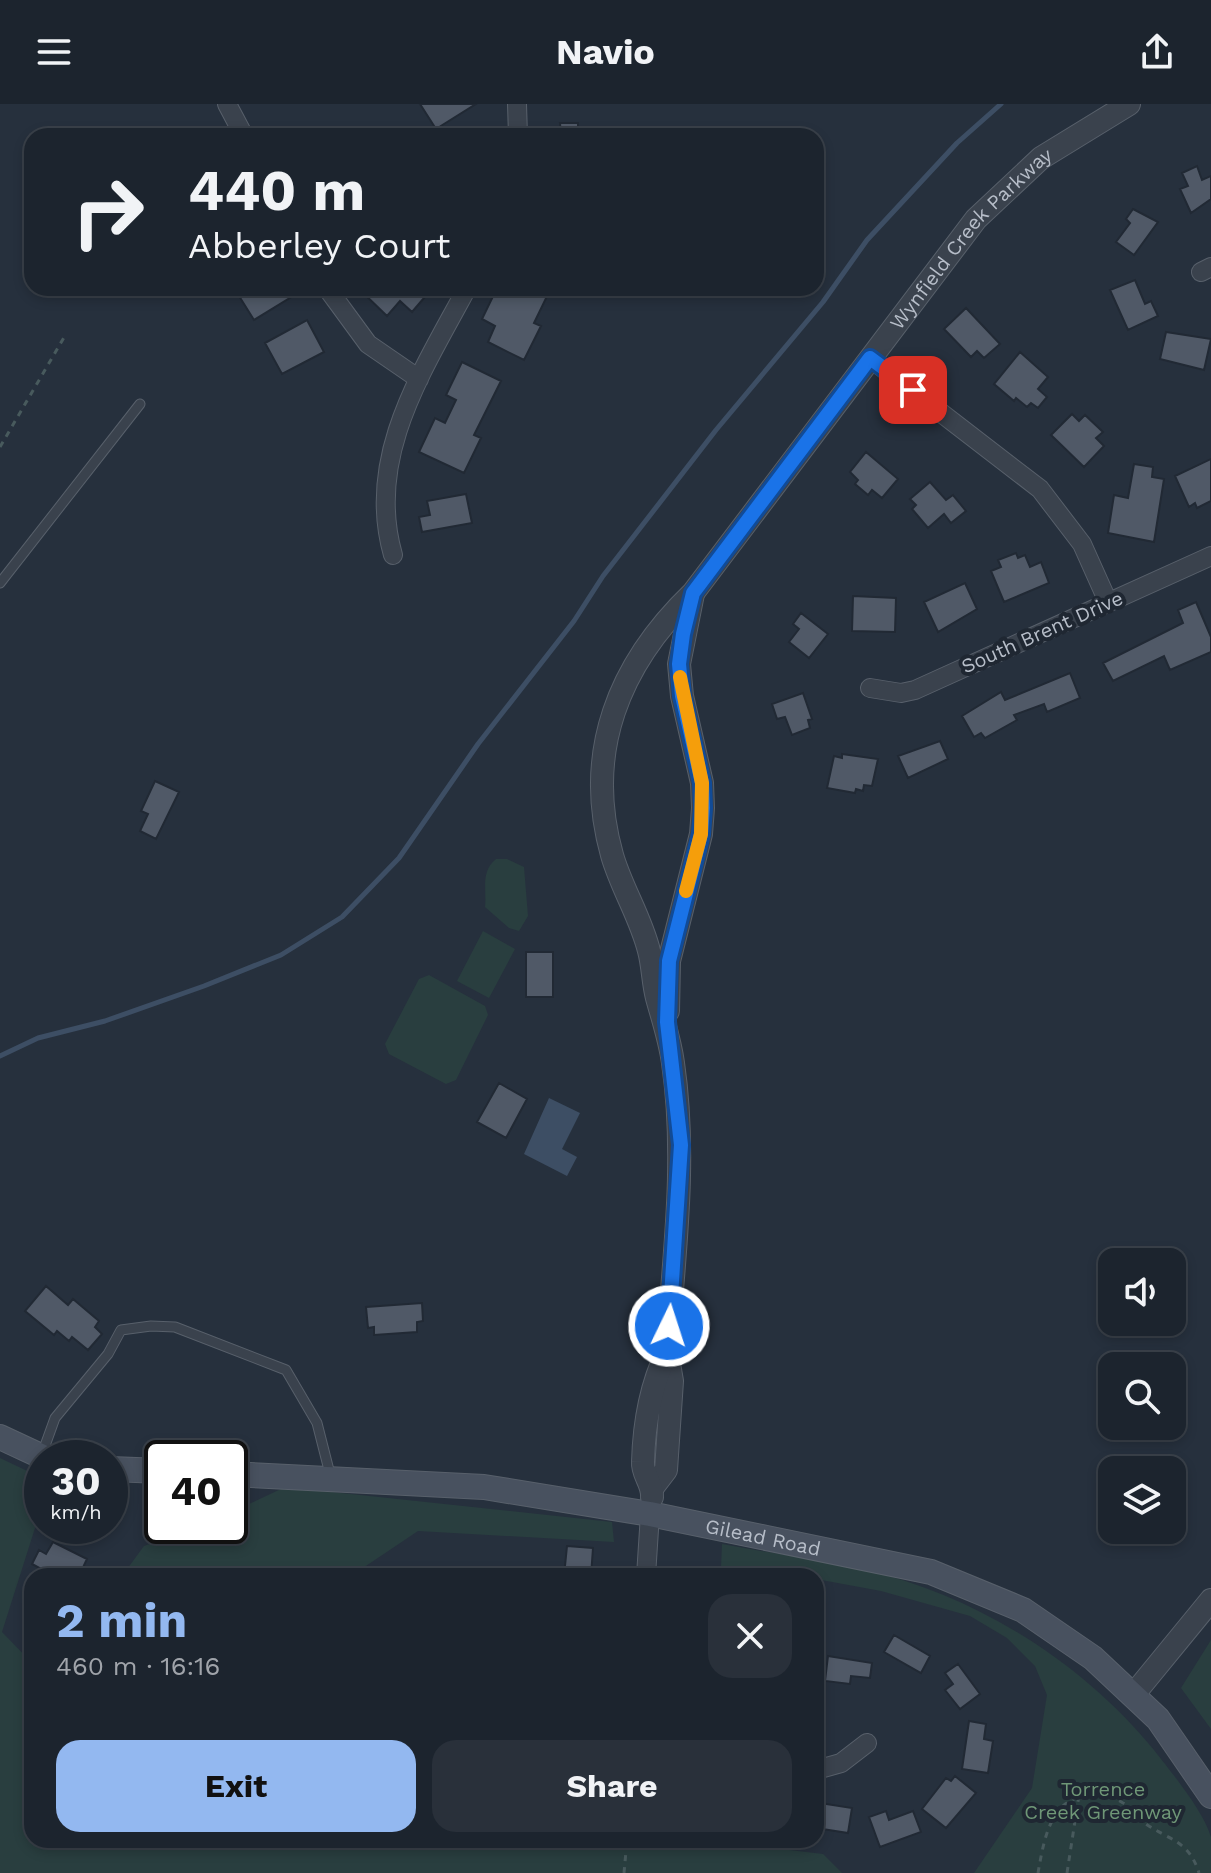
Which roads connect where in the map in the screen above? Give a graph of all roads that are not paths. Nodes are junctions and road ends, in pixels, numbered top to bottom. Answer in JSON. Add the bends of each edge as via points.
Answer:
{"nodes":[{"id":1,"x":227,"y":104,"type":"edge"},
{"id":2,"x":517,"y":104,"type":"edge"},
{"id":3,"x":1129,"y":104,"type":"edge"},
{"id":4,"x":240,"y":128,"type":"edge"},
{"id":5,"x":518,"y":128,"type":"edge"},
{"id":6,"x":333,"y":296,"type":"edge"},
{"id":7,"x":463,"y":296,"type":"edge"},
{"id":8,"x":870,"y":358,"type":"junction"},
{"id":9,"x":419,"y":379,"type":"junction"},
{"id":10,"x":140,"y":404,"type":"dead end"},
{"id":11,"x":393,"y":555,"type":"dead end"},
{"id":12,"x":1211,"y":556,"type":"edge"},
{"id":13,"x":0,"y":583,"type":"edge"},
{"id":14,"x":693,"y":593,"type":"junction"},
{"id":15,"x":1108,"y":602,"type":"junction"},
{"id":16,"x":870,"y":688,"type":"dead end"},
{"id":17,"x":667,"y":1022,"type":"junction"},
{"id":18,"x":0,"y":1437,"type":"edge"},
{"id":19,"x":48,"y":1440,"type":"edge"},
{"id":20,"x":24,"y":1448,"type":"edge"},
{"id":21,"x":248,"y":1475,"type":"edge"},
{"id":22,"x":331,"y":1478,"type":"junction"},
{"id":23,"x":650,"y":1514,"type":"junction"},
{"id":24,"x":647,"y":1568,"type":"edge"},
{"id":25,"x":1211,"y":1600,"type":"edge"},
{"id":26,"x":1134,"y":1694,"type":"junction"},
{"id":27,"x":867,"y":1743,"type":"dead end"},
{"id":28,"x":824,"y":1768,"type":"edge"},
{"id":29,"x":1211,"y":1796,"type":"edge"}],
"edges":[{"from":1,"to":4,"type":"street"},
{"from":2,"to":5,"type":"street"},
{"from":3,"to":8,"type":"street","name":"Wynfield Creek Parkway","via":[[1041,158],[1006,188],[976,219]]},
{"from":6,"to":9,"type":"street","via":[[368,344]]},
{"from":7,"to":9,"type":"street"},
{"from":8,"to":14,"type":"street","name":"Wynfield Creek Parkway"},
{"from":8,"to":15,"type":"street","via":[[1040,489],[1082,544]]},
{"from":9,"to":11,"type":"street","via":[[387,463],[385,527]]},
{"from":10,"to":13,"type":"lane"},
{"from":12,"to":15,"type":"street","name":"South Brent Drive"},
{"from":14,"to":17,"type":"street","name":"Wynfield Creek Parkway","via":[[679,664],[703,808],[669,961]]},
{"from":14,"to":17,"type":"street","name":"Wynfield Creek Parkway","via":[[666,619],[619,692],[601,776],[612,856],[649,949]]},
{"from":15,"to":16,"type":"street","name":"South Brent Drive","via":[[915,690]]},
{"from":17,"to":23,"type":"street","name":"Wynfield Creek Parkway","via":[[681,1145],[667,1352],[672,1381],[666,1470],[653,1487]]},
{"from":18,"to":20,"type":"main road"},
{"from":19,"to":22,"type":"lane","via":[[55,1418],[121,1330],[175,1327],[286,1370],[317,1423]]},
{"from":21,"to":22,"type":"main road","name":"Gilead Road"},
{"from":22,"to":23,"type":"main road","name":"Gilead Road","via":[[484,1487]]},
{"from":23,"to":24,"type":"street","name":"Wynfield Creek Parkway"},
{"from":23,"to":26,"type":"main road","name":"Gilead Road","via":[[890,1561],[977,1589],[1066,1638]]},
{"from":25,"to":26,"type":"street"},
{"from":26,"to":29,"type":"main road","name":"Gilead Road","via":[[1183,1751]]},
{"from":27,"to":28,"type":"street","via":[[841,1763]]}]}
